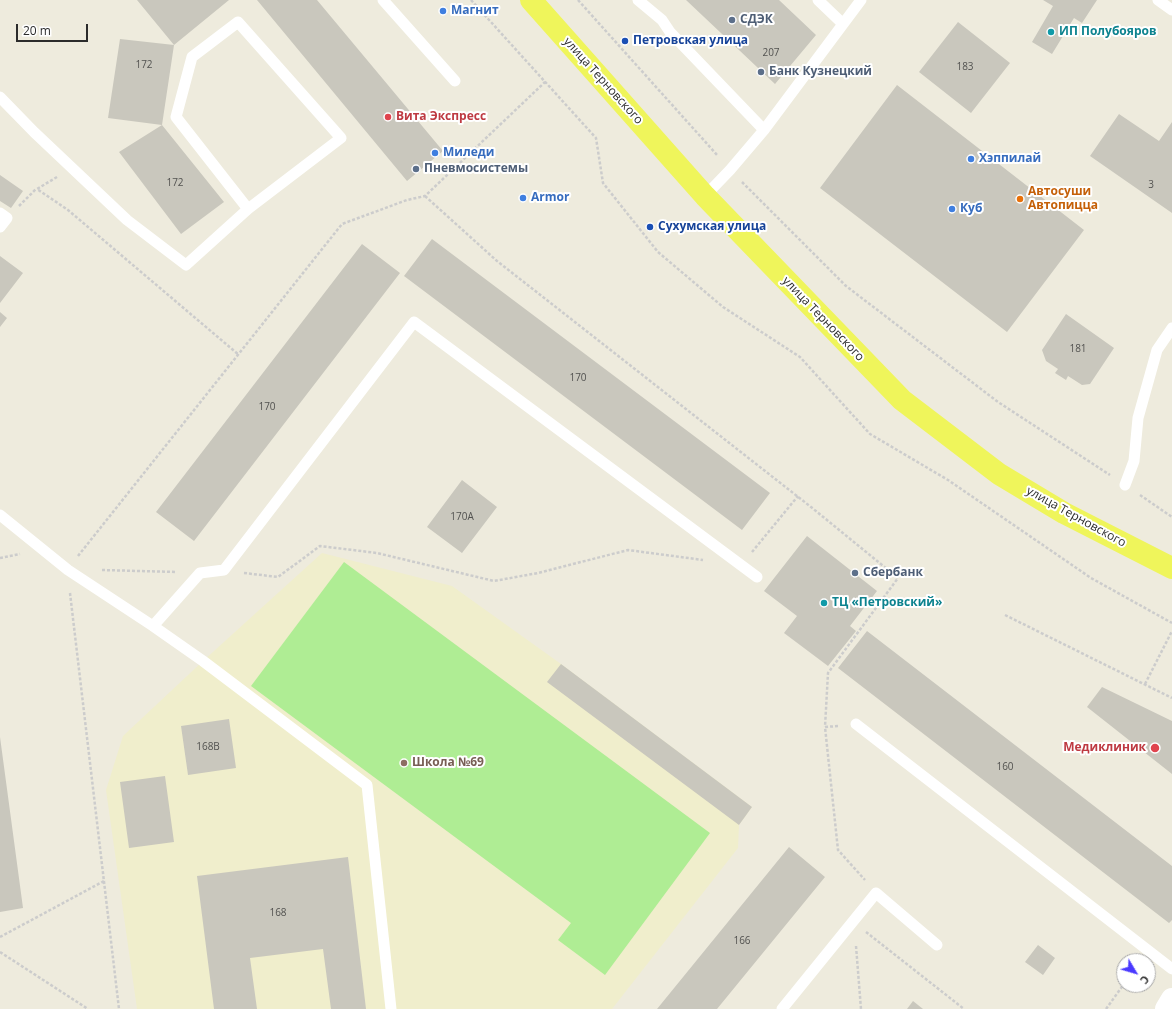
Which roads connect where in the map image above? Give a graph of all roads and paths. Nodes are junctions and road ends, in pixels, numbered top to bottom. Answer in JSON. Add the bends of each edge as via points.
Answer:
{"nodes":[{"id":1,"x":383,"y":0,"type":"edge"},
{"id":2,"x":471,"y":0,"type":"edge"},
{"id":3,"x":531,"y":0,"type":"edge"},
{"id":4,"x":578,"y":0,"type":"edge"},
{"id":5,"x":638,"y":0,"type":"edge"},
{"id":6,"x":818,"y":0,"type":"edge"},
{"id":7,"x":860,"y":0,"type":"edge"},
{"id":8,"x":1158,"y":0,"type":"edge"},
{"id":9,"x":1172,"y":10,"type":"edge"},
{"id":10,"x":842,"y":23,"type":"junction"},
{"id":11,"x":455,"y":81,"type":"dead end"},
{"id":12,"x":545,"y":82,"type":"junction"},
{"id":13,"x":0,"y":98,"type":"edge"},
{"id":14,"x":764,"y":130,"type":"junction"},
{"id":15,"x":730,"y":170,"type":"junction"},
{"id":16,"x":62,"y":174,"type":"dead end"},
{"id":17,"x":36,"y":189,"type":"junction"},
{"id":18,"x":425,"y":196,"type":"junction"},
{"id":19,"x":705,"y":196,"type":"junction"},
{"id":20,"x":248,"y":209,"type":"junction"},
{"id":21,"x":2,"y":219,"type":"edge"},
{"id":22,"x":1172,"y":328,"type":"edge"},
{"id":23,"x":239,"y":354,"type":"junction"},
{"id":24,"x":1125,"y":485,"type":"junction"},
{"id":25,"x":798,"y":496,"type":"junction"},
{"id":26,"x":0,"y":515,"type":"edge"},
{"id":27,"x":1172,"y":517,"type":"edge"},
{"id":28,"x":748,"y":557,"type":"dead end"},
{"id":29,"x":705,"y":560,"type":"dead end"},
{"id":30,"x":1172,"y":568,"type":"edge"},
{"id":31,"x":68,"y":570,"type":"junction"},
{"id":32,"x":224,"y":570,"type":"junction"},
{"id":33,"x":200,"y":573,"type":"junction"},
{"id":34,"x":757,"y":577,"type":"dead end"},
{"id":35,"x":1005,"y":615,"type":"dead end"},
{"id":36,"x":1172,"y":623,"type":"edge"},
{"id":37,"x":153,"y":626,"type":"junction"},
{"id":38,"x":1172,"y":631,"type":"edge"},
{"id":39,"x":1145,"y":684,"type":"junction"},
{"id":40,"x":1172,"y":698,"type":"edge"},
{"id":41,"x":856,"y":724,"type":"joint"},
{"id":42,"x":825,"y":727,"type":"junction"},
{"id":43,"x":104,"y":881,"type":"junction"},
{"id":44,"x":876,"y":893,"type":"junction"},
{"id":45,"x":866,"y":931,"type":"junction"},
{"id":46,"x":0,"y":936,"type":"edge"},
{"id":47,"x":862,"y":936,"type":"dead end"},
{"id":48,"x":859,"y":942,"type":"dead end"},
{"id":49,"x":936,"y":945,"type":"dead end"},
{"id":50,"x":0,"y":952,"type":"edge"},
{"id":51,"x":1172,"y":969,"type":"edge"},
{"id":52,"x":1118,"y":993,"type":"edge"},
{"id":53,"x":1172,"y":999,"type":"edge"},
{"id":54,"x":88,"y":1009,"type":"edge"},
{"id":55,"x":119,"y":1009,"type":"edge"},
{"id":56,"x":391,"y":1009,"type":"edge"},
{"id":57,"x":782,"y":1009,"type":"edge"},
{"id":58,"x":861,"y":1009,"type":"edge"},
{"id":59,"x":964,"y":1009,"type":"edge"},
{"id":60,"x":1106,"y":1009,"type":"edge"},
{"id":61,"x":1166,"y":1009,"type":"edge"}],
"edges":[{"from":1,"to":11,"type":"lane"},
{"from":2,"to":12,"type":"path"},
{"from":3,"to":19,"type":"main road","name":"улица Терновского"},
{"from":4,"to":15,"type":"path"},
{"from":5,"to":14,"type":"lane","via":[[662,20],[670,32]]},
{"from":6,"to":10,"type":"lane"},
{"from":7,"to":10,"type":"lane"},
{"from":8,"to":9,"type":"lane"},
{"from":10,"to":14,"type":"lane"},
{"from":12,"to":18,"type":"path"},
{"from":12,"to":36,"type":"path","via":[[596,138],[603,183],[658,252],[723,307],[800,357],[870,434],[948,480],[1091,578]]},
{"from":13,"to":20,"type":"lane","via":[[127,220],[186,265]]},
{"from":14,"to":15,"type":"lane"},
{"from":15,"to":19,"type":"lane"},
{"from":15,"to":24,"type":"path","via":[[846,286],[998,402]]},
{"from":16,"to":17,"type":"path"},
{"from":17,"to":21,"type":"path"},
{"from":17,"to":23,"type":"path","via":[[68,210]]},
{"from":18,"to":23,"type":"path","via":[[406,200],[342,224]]},
{"from":18,"to":25,"type":"path","via":[[497,261]]},
{"from":19,"to":30,"type":"main road","name":"улица Терновского","via":[[902,400],[999,474],[1064,513]]},
{"from":20,"to":20,"type":"lane","via":[[341,138],[238,22],[192,57],[176,117]]},
{"from":22,"to":24,"type":"lane","via":[[1157,350],[1138,418],[1134,461]]},
{"from":23,"to":31,"type":"path"},
{"from":24,"to":27,"type":"path"},
{"from":25,"to":28,"type":"path"},
{"from":25,"to":42,"type":"path","via":[[898,578],[828,673]]},
{"from":26,"to":31,"type":"lane"},
{"from":29,"to":32,"type":"path","via":[[628,550],[538,573],[494,581],[377,553],[320,546],[278,577]]},
{"from":31,"to":33,"type":"path"},
{"from":31,"to":37,"type":"lane"},
{"from":31,"to":43,"type":"path"},
{"from":32,"to":33,"type":"lane"},
{"from":32,"to":34,"type":"lane","via":[[414,322]]},
{"from":33,"to":37,"type":"lane"},
{"from":35,"to":39,"type":"path"},
{"from":37,"to":56,"type":"lane","via":[[367,785]]},
{"from":38,"to":39,"type":"path"},
{"from":39,"to":40,"type":"path"},
{"from":41,"to":42,"type":"path"},
{"from":41,"to":51,"type":"lane"},
{"from":42,"to":44,"type":"path","via":[[838,850]]},
{"from":43,"to":46,"type":"path"},
{"from":43,"to":55,"type":"path"},
{"from":44,"to":45,"type":"path"},
{"from":44,"to":49,"type":"lane"},
{"from":44,"to":57,"type":"lane"},
{"from":45,"to":47,"type":"path"},
{"from":45,"to":59,"type":"path"},
{"from":48,"to":58,"type":"path","via":[[856,947]]},
{"from":50,"to":54,"type":"path"},
{"from":52,"to":60,"type":"path"},
{"from":53,"to":61,"type":"street"}]}
